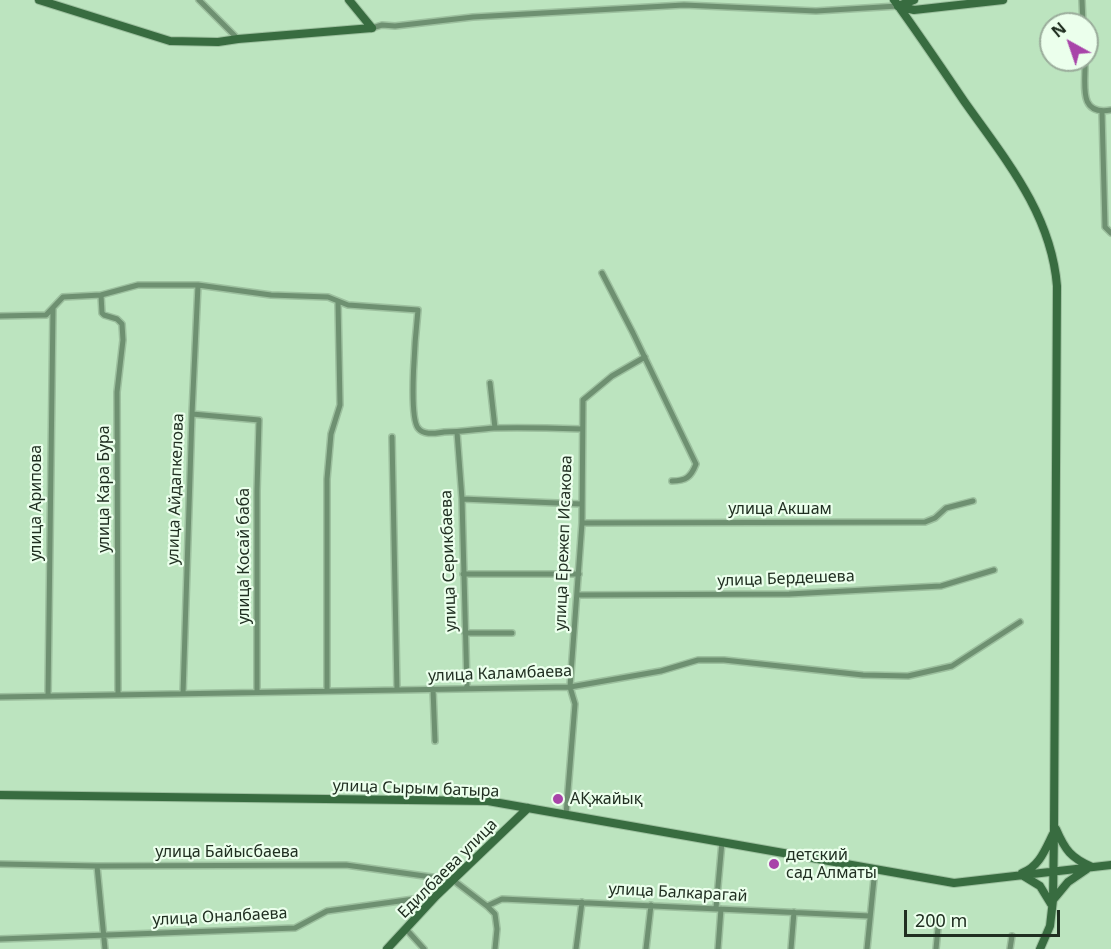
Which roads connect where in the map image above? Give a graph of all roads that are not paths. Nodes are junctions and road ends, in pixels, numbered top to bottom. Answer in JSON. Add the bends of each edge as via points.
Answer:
{"nodes":[{"id":1,"x":39,"y":0,"type":"edge"},
{"id":2,"x":199,"y":0,"type":"edge"},
{"id":3,"x":634,"y":0,"type":"edge"},
{"id":4,"x":914,"y":0,"type":"edge"},
{"id":5,"x":1003,"y":0,"type":"edge"},
{"id":6,"x":353,"y":1,"type":"edge"},
{"id":7,"x":685,"y":2,"type":"edge"},
{"id":8,"x":896,"y":3,"type":"edge"},
{"id":9,"x":639,"y":7,"type":"junction"},
{"id":10,"x":372,"y":28,"type":"junction"},
{"id":11,"x":238,"y":39,"type":"junction"},
{"id":12,"x":1085,"y":72,"type":"edge"},
{"id":13,"x":1111,"y":110,"type":"edge"},
{"id":14,"x":1102,"y":112,"type":"junction"},
{"id":15,"x":1111,"y":233,"type":"edge"},
{"id":16,"x":603,"y":273,"type":"dead end"},
{"id":17,"x":198,"y":285,"type":"junction"},
{"id":18,"x":101,"y":295,"type":"junction"},
{"id":19,"x":338,"y":302,"type":"junction"},
{"id":20,"x":53,"y":309,"type":"junction"},
{"id":21,"x":0,"y":316,"type":"edge"},
{"id":22,"x":645,"y":357,"type":"junction"},
{"id":23,"x":490,"y":383,"type":"dead end"},
{"id":24,"x":192,"y":414,"type":"junction"},
{"id":25,"x":495,"y":428,"type":"junction"},
{"id":26,"x":582,"y":429,"type":"junction"},
{"id":27,"x":457,"y":432,"type":"junction"},
{"id":28,"x":392,"y":437,"type":"dead end"},
{"id":29,"x":672,"y":482,"type":"dead end"},
{"id":30,"x":462,"y":499,"type":"junction"},
{"id":31,"x":973,"y":501,"type":"dead end"},
{"id":32,"x":581,"y":504,"type":"junction"},
{"id":33,"x":582,"y":523,"type":"junction"},
{"id":34,"x":994,"y":570,"type":"dead end"},
{"id":35,"x":463,"y":574,"type":"junction"},
{"id":36,"x":579,"y":574,"type":"junction"},
{"id":37,"x":577,"y":595,"type":"junction"},
{"id":38,"x":1020,"y":622,"type":"dead end"},
{"id":39,"x":465,"y":633,"type":"junction"},
{"id":40,"x":512,"y":633,"type":"dead end"},
{"id":41,"x":570,"y":687,"type":"junction"},
{"id":42,"x":467,"y":688,"type":"junction"},
{"id":43,"x":433,"y":689,"type":"junction"},
{"id":44,"x":397,"y":690,"type":"junction"},
{"id":45,"x":327,"y":691,"type":"junction"},
{"id":46,"x":257,"y":692,"type":"junction"},
{"id":47,"x":183,"y":694,"type":"junction"},
{"id":48,"x":118,"y":695,"type":"junction"},
{"id":49,"x":48,"y":696,"type":"junction"},
{"id":50,"x":0,"y":697,"type":"edge"},
{"id":51,"x":435,"y":741,"type":"dead end"},
{"id":52,"x":0,"y":795,"type":"edge"},
{"id":53,"x":528,"y":808,"type":"junction"},
{"id":54,"x":567,"y":815,"type":"junction"},
{"id":55,"x":1054,"y":828,"type":"junction"},
{"id":56,"x":722,"y":842,"type":"junction"},
{"id":57,"x":0,"y":864,"type":"edge"},
{"id":58,"x":1111,"y":865,"type":"edge"},
{"id":59,"x":97,"y":866,"type":"junction"},
{"id":60,"x":1090,"y":868,"type":"junction"},
{"id":61,"x":875,"y":869,"type":"junction"},
{"id":62,"x":1052,"y":871,"type":"junction"},
{"id":63,"x":1018,"y":875,"type":"junction"},
{"id":64,"x":453,"y":880,"type":"junction"},
{"id":65,"x":436,"y":896,"type":"junction"},
{"id":66,"x":582,"y":902,"type":"junction"},
{"id":67,"x":1052,"y":903,"type":"junction"},
{"id":68,"x":651,"y":905,"type":"junction"},
{"id":69,"x":487,"y":906,"type":"junction"},
{"id":70,"x":718,"y":909,"type":"junction"},
{"id":71,"x":794,"y":912,"type":"junction"},
{"id":72,"x":870,"y":916,"type":"junction"},
{"id":73,"x":938,"y":928,"type":"dead end"},
{"id":74,"x":406,"y":929,"type":"junction"},
{"id":75,"x":104,"y":936,"type":"junction"},
{"id":76,"x":1012,"y":936,"type":"dead end"},
{"id":77,"x":0,"y":939,"type":"edge"},
{"id":78,"x":105,"y":949,"type":"edge"},
{"id":79,"x":387,"y":949,"type":"edge"},
{"id":80,"x":424,"y":949,"type":"edge"},
{"id":81,"x":495,"y":949,"type":"edge"},
{"id":82,"x":576,"y":949,"type":"edge"},
{"id":83,"x":646,"y":949,"type":"edge"},
{"id":84,"x":718,"y":949,"type":"edge"},
{"id":85,"x":791,"y":949,"type":"edge"},
{"id":86,"x":867,"y":949,"type":"edge"},
{"id":87,"x":936,"y":949,"type":"edge"},
{"id":88,"x":1011,"y":949,"type":"edge"},
{"id":89,"x":1040,"y":949,"type":"edge"}],
"edges":[{"from":1,"to":11,"type":"street","via":[[170,40]]},
{"from":2,"to":11,"type":"street"},
{"from":3,"to":9,"type":"street"},
{"from":4,"to":8,"type":"street"},
{"from":5,"to":8,"type":"street","via":[[914,10]]},
{"from":6,"to":10,"type":"street"},
{"from":7,"to":8,"type":"street","via":[[816,11]]},
{"from":7,"to":9,"type":"street"},
{"from":8,"to":55,"type":"street","via":[[1033,205],[1055,266]]},
{"from":9,"to":10,"type":"street","via":[[472,17]]},
{"from":10,"to":11,"type":"street"},
{"from":12,"to":14,"type":"street","via":[[1086,102]]},
{"from":13,"to":14,"type":"street"},
{"from":14,"to":15,"type":"street","via":[[1105,226]]},
{"from":16,"to":22,"type":"street"},
{"from":17,"to":18,"type":"street","via":[[138,285]]},
{"from":17,"to":19,"type":"street","via":[[271,295],[328,297]]},
{"from":17,"to":24,"type":"street","name":"улица Айдапкелова"},
{"from":18,"to":20,"type":"street","via":[[63,297]]},
{"from":18,"to":48,"type":"street","name":"улица Кара Бура","via":[[102,313],[122,324],[123,340],[117,392]]},
{"from":19,"to":27,"type":"street","via":[[418,310],[413,368],[415,422],[417,428],[428,433]]},
{"from":19,"to":45,"type":"street","via":[[340,405],[327,479]]},
{"from":20,"to":21,"type":"street","via":[[39,316]]},
{"from":20,"to":49,"type":"street","name":"улица Арипова"},
{"from":22,"to":26,"type":"street","name":"улица Ережеп Исакова","via":[[612,376],[583,400]]},
{"from":22,"to":29,"type":"street","via":[[696,464],[692,475]]},
{"from":23,"to":25,"type":"street"},
{"from":24,"to":46,"type":"street","name":"улица Косай баба","via":[[259,420]]},
{"from":24,"to":47,"type":"street","name":"улица Айдапкелова"},
{"from":25,"to":26,"type":"street"},
{"from":25,"to":27,"type":"street"},
{"from":26,"to":32,"type":"street","name":"улица Ережеп Исакова"},
{"from":27,"to":30,"type":"street","name":"улица Серикбаева"},
{"from":28,"to":44,"type":"street"},
{"from":30,"to":32,"type":"street"},
{"from":30,"to":35,"type":"street","name":"улица Серикбаева"},
{"from":31,"to":33,"type":"street","name":"улица Акшам","via":[[946,508],[925,522]]},
{"from":32,"to":33,"type":"street","name":"улица Ережеп Исакова"},
{"from":33,"to":36,"type":"street","name":"улица Ережеп Исакова"},
{"from":34,"to":37,"type":"street","name":"улица Бердешева","via":[[941,586],[789,594]]},
{"from":35,"to":36,"type":"street"},
{"from":35,"to":39,"type":"street","name":"улица Серикбаева"},
{"from":36,"to":37,"type":"street","name":"улица Ережеп Исакова"},
{"from":37,"to":41,"type":"street","name":"улица Ережеп Исакова"},
{"from":38,"to":41,"type":"street","name":"улица Каламбаева","via":[[952,666],[908,676],[698,660],[661,671]]},
{"from":39,"to":40,"type":"street"},
{"from":39,"to":42,"type":"street","name":"улица Серикбаева"},
{"from":41,"to":42,"type":"street","name":"улица Каламбаева"},
{"from":41,"to":54,"type":"street","name":"улица Ережеп Исакова","via":[[575,704]]},
{"from":42,"to":43,"type":"street","name":"улица Каламбаева"},
{"from":43,"to":44,"type":"street","name":"улица Каламбаева"},
{"from":43,"to":51,"type":"street"},
{"from":44,"to":45,"type":"street","name":"улица Каламбаева"},
{"from":45,"to":46,"type":"street","name":"улица Каламбаева"},
{"from":46,"to":47,"type":"street","name":"улица Каламбаева"},
{"from":47,"to":48,"type":"street","name":"улица Каламбаева"},
{"from":48,"to":49,"type":"street","name":"улица Каламбаева"},
{"from":49,"to":50,"type":"street","name":"улица Каламбаева"},
{"from":52,"to":53,"type":"street","name":"улица Сырым батыра","via":[[488,801]]},
{"from":53,"to":54,"type":"street","name":"улица Сырым батыра"},
{"from":53,"to":64,"type":"street","name":"Едилбаева улица"},
{"from":54,"to":56,"type":"street","name":"улица Сырым батыра"},
{"from":55,"to":60,"type":"street","via":[[1068,852]]},
{"from":55,"to":62,"type":"street"},
{"from":55,"to":63,"type":"street","via":[[1039,860]]},
{"from":56,"to":61,"type":"street","name":"улица Сырым батыра"},
{"from":56,"to":70,"type":"street"},
{"from":57,"to":59,"type":"street","name":"улица Байысбаева"},
{"from":58,"to":60,"type":"street","name":"улица Сырым батыра"},
{"from":59,"to":64,"type":"street","name":"улица Байысбаева","via":[[346,866]]},
{"from":59,"to":75,"type":"street"},
{"from":60,"to":62,"type":"street","name":"улица Сырым батыра"},
{"from":60,"to":67,"type":"street","via":[[1068,882]]},
{"from":61,"to":63,"type":"street","name":"улица Сырым батыра","via":[[954,883]]},
{"from":61,"to":72,"type":"street"},
{"from":62,"to":63,"type":"street","name":"улица Сырым батыра"},
{"from":62,"to":67,"type":"street"},
{"from":63,"to":67,"type":"street","via":[[1040,886]]},
{"from":64,"to":65,"type":"street","name":"Едилбаева улица"},
{"from":64,"to":69,"type":"street"},
{"from":65,"to":74,"type":"street","name":"Едилбаева улица"},
{"from":65,"to":75,"type":"street","name":"улица Оналбаева","via":[[327,911],[295,928]]},
{"from":66,"to":68,"type":"street","name":"улица Балкарагай"},
{"from":66,"to":69,"type":"street","name":"улица Балкарагай","via":[[502,899]]},
{"from":66,"to":82,"type":"street"},
{"from":67,"to":89,"type":"street","via":[[1050,926]]},
{"from":68,"to":70,"type":"street","name":"улица Балкарагай"},
{"from":68,"to":83,"type":"street"},
{"from":69,"to":81,"type":"street","via":[[495,914]]},
{"from":70,"to":71,"type":"street","name":"улица Балкарагай"},
{"from":70,"to":84,"type":"street"},
{"from":71,"to":72,"type":"street","name":"улица Балкарагай"},
{"from":71,"to":85,"type":"street"},
{"from":72,"to":86,"type":"street"},
{"from":73,"to":87,"type":"street"},
{"from":74,"to":79,"type":"street","name":"Едилбаева улица"},
{"from":74,"to":80,"type":"street"},
{"from":75,"to":77,"type":"street","name":"улица Оналбаева"},
{"from":75,"to":78,"type":"street"},
{"from":76,"to":88,"type":"street"}]}
